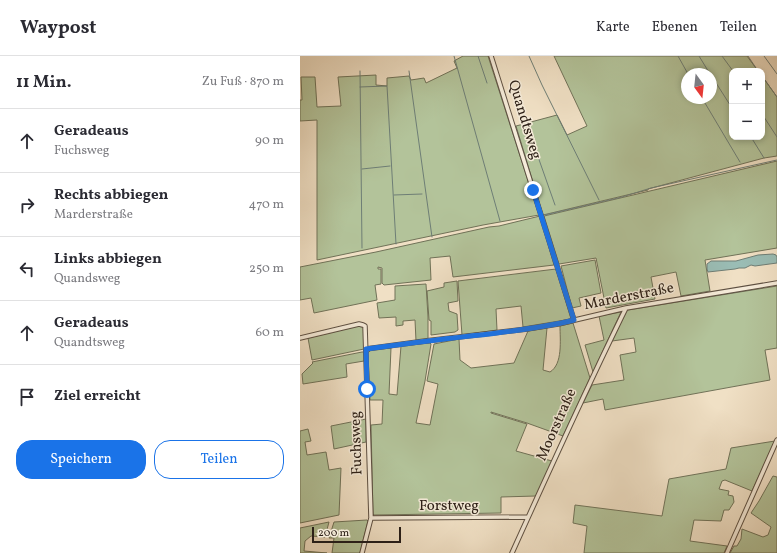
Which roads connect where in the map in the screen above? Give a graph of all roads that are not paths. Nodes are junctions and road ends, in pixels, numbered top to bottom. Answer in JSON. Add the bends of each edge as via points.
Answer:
{"nodes":[{"id":1,"x":491,"y":56,"type":"edge"},
{"id":2,"x":777,"y":283,"type":"edge"},
{"id":3,"x":626,"y":308,"type":"junction"},
{"id":4,"x":574,"y":320,"type":"junction"},
{"id":5,"x":300,"y":338,"type":"edge"},
{"id":6,"x":366,"y":349,"type":"junction"},
{"id":7,"x":777,"y":440,"type":"edge"},
{"id":8,"x":528,"y":517,"type":"junction"},
{"id":9,"x":371,"y":518,"type":"junction"},
{"id":10,"x":362,"y":553,"type":"edge"},
{"id":11,"x":512,"y":553,"type":"edge"},
{"id":12,"x":727,"y":553,"type":"edge"}],
"edges":[{"from":1,"to":4,"type":"street","name":"Quandtsweg"},
{"from":2,"to":3,"type":"street","name":"Marderstraße"},
{"from":3,"to":4,"type":"street","name":"Marderstraße"},
{"from":3,"to":8,"type":"street","name":"Moorstraße"},
{"from":4,"to":6,"type":"street","name":"Marderstraße","via":[[527,329]]},
{"from":5,"to":6,"type":"street","name":"Fuchsweg","via":[[363,324],[366,329]]},
{"from":6,"to":9,"type":"street","name":"Fuchsweg"},
{"from":7,"to":12,"type":"street"},
{"from":8,"to":9,"type":"street","name":"Forstweg"},
{"from":8,"to":11,"type":"street","name":"Moorstraße"},
{"from":9,"to":10,"type":"street","name":"Fuchsweg"}]}
